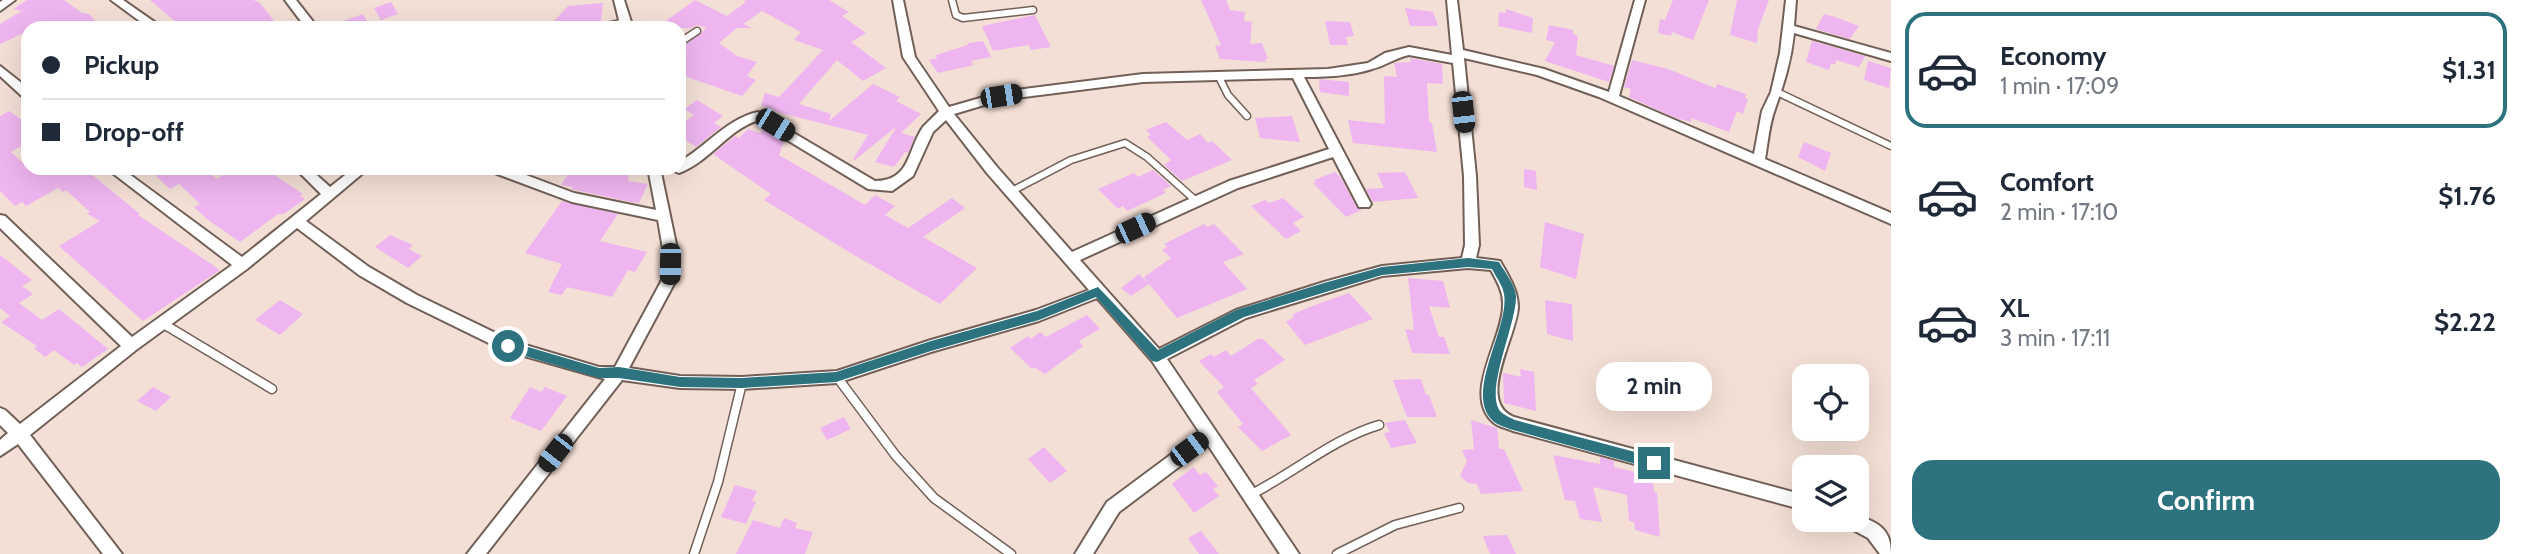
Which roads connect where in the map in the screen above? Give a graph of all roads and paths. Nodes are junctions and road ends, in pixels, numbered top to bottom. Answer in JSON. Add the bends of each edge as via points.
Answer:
{"nodes":[{"id":1,"x":10,"y":0,"type":"edge"},
{"id":2,"x":116,"y":0,"type":"edge"},
{"id":3,"x":290,"y":0,"type":"edge"},
{"id":4,"x":619,"y":0,"type":"edge"},
{"id":5,"x":898,"y":0,"type":"edge"},
{"id":6,"x":952,"y":0,"type":"edge"},
{"id":7,"x":1452,"y":0,"type":"edge"},
{"id":8,"x":1640,"y":0,"type":"edge"},
{"id":9,"x":1791,"y":0,"type":"edge"},
{"id":10,"x":0,"y":8,"type":"edge"},
{"id":11,"x":1033,"y":10,"type":"dead end"},
{"id":12,"x":147,"y":21,"type":"edge"},
{"id":13,"x":306,"y":21,"type":"edge"},
{"id":14,"x":626,"y":21,"type":"edge"},
{"id":15,"x":1788,"y":29,"type":"junction"},
{"id":16,"x":698,"y":31,"type":"dead end"},
{"id":17,"x":686,"y":39,"type":"edge"},
{"id":18,"x":1457,"y":56,"type":"junction"},
{"id":19,"x":1891,"y":57,"type":"edge"},
{"id":20,"x":0,"y":70,"type":"edge"},
{"id":21,"x":1297,"y":75,"type":"junction"},
{"id":22,"x":1219,"y":77,"type":"junction"},
{"id":23,"x":21,"y":89,"type":"edge"},
{"id":24,"x":1777,"y":92,"type":"junction"},
{"id":25,"x":1611,"y":98,"type":"junction"},
{"id":26,"x":946,"y":112,"type":"junction"},
{"id":27,"x":1248,"y":116,"type":"dead end"},
{"id":28,"x":1891,"y":146,"type":"edge"},
{"id":29,"x":1337,"y":151,"type":"junction"},
{"id":30,"x":1759,"y":160,"type":"junction"},
{"id":31,"x":686,"y":163,"type":"edge"},
{"id":32,"x":121,"y":175,"type":"edge"},
{"id":33,"x":309,"y":175,"type":"edge"},
{"id":34,"x":354,"y":175,"type":"edge"},
{"id":35,"x":513,"y":175,"type":"edge"},
{"id":36,"x":656,"y":175,"type":"edge"},
{"id":37,"x":1010,"y":192,"type":"junction"},
{"id":38,"x":329,"y":194,"type":"junction"},
{"id":39,"x":1195,"y":200,"type":"junction"},
{"id":40,"x":1364,"y":204,"type":"dead end"},
{"id":41,"x":666,"y":217,"type":"junction"},
{"id":42,"x":1891,"y":219,"type":"edge"},
{"id":43,"x":0,"y":220,"type":"edge"},
{"id":44,"x":296,"y":220,"type":"junction"},
{"id":45,"x":1070,"y":259,"type":"junction"},
{"id":46,"x":1468,"y":262,"type":"junction"},
{"id":47,"x":242,"y":265,"type":"junction"},
{"id":48,"x":1098,"y":292,"type":"junction"},
{"id":49,"x":162,"y":323,"type":"junction"},
{"id":50,"x":131,"y":346,"type":"junction"},
{"id":51,"x":1157,"y":357,"type":"junction"},
{"id":52,"x":619,"y":373,"type":"junction"},
{"id":53,"x":836,"y":377,"type":"junction"},
{"id":54,"x":742,"y":383,"type":"junction"},
{"id":55,"x":272,"y":389,"type":"dead end"},
{"id":56,"x":0,"y":415,"type":"edge"},
{"id":57,"x":1380,"y":425,"type":"dead end"},
{"id":58,"x":20,"y":434,"type":"junction"},
{"id":59,"x":1209,"y":435,"type":"junction"},
{"id":60,"x":0,"y":449,"type":"edge"},
{"id":61,"x":1249,"y":496,"type":"junction"},
{"id":62,"x":1792,"y":500,"type":"edge"},
{"id":63,"x":1459,"y":508,"type":"dead end"},
{"id":64,"x":1869,"y":527,"type":"edge"},
{"id":65,"x":113,"y":554,"type":"edge"},
{"id":66,"x":476,"y":554,"type":"edge"},
{"id":67,"x":694,"y":554,"type":"edge"},
{"id":68,"x":1011,"y":554,"type":"edge"},
{"id":69,"x":1084,"y":554,"type":"edge"},
{"id":70,"x":1290,"y":554,"type":"edge"},
{"id":71,"x":1336,"y":554,"type":"edge"},
{"id":72,"x":1889,"y":554,"type":"edge"}],
"edges":[{"from":1,"to":10,"type":"street"},
{"from":2,"to":12,"type":"street"},
{"from":3,"to":13,"type":"street"},
{"from":4,"to":14,"type":"street"},
{"from":5,"to":26,"type":"street","via":[[909,57]]},
{"from":6,"to":11,"type":"lane","via":[[956,15],[963,18]]},
{"from":7,"to":18,"type":"street"},
{"from":8,"to":25,"type":"street"},
{"from":9,"to":15,"type":"street"},
{"from":15,"to":19,"type":"street"},
{"from":15,"to":24,"type":"street"},
{"from":16,"to":17,"type":"lane"},
{"from":18,"to":21,"type":"street","via":[[1409,51],[1371,66]]},
{"from":18,"to":25,"type":"street","via":[[1541,72]]},
{"from":18,"to":46,"type":"street","via":[[1470,176],[1472,245]]},
{"from":20,"to":23,"type":"street"},
{"from":21,"to":22,"type":"street"},
{"from":21,"to":29,"type":"street"},
{"from":22,"to":26,"type":"street","via":[[1095,82],[1001,96]]},
{"from":22,"to":27,"type":"lane"},
{"from":24,"to":28,"type":"lane"},
{"from":24,"to":30,"type":"street","via":[[1768,111]]},
{"from":25,"to":30,"type":"street"},
{"from":26,"to":31,"type":"street","via":[[928,130],[908,173],[892,186],[873,187],[758,116],[738,123]]},
{"from":26,"to":37,"type":"street"},
{"from":29,"to":39,"type":"street"},
{"from":29,"to":40,"type":"street"},
{"from":30,"to":42,"type":"street"},
{"from":32,"to":47,"type":"street"},
{"from":33,"to":38,"type":"street"},
{"from":34,"to":38,"type":"street"},
{"from":35,"to":41,"type":"street","via":[[572,197]]},
{"from":36,"to":41,"type":"street"},
{"from":37,"to":39,"type":"lane","via":[[1071,160],[1125,143]]},
{"from":37,"to":45,"type":"street"},
{"from":38,"to":44,"type":"street"},
{"from":39,"to":45,"type":"street"},
{"from":41,"to":52,"type":"street","via":[[669,280]]},
{"from":43,"to":50,"type":"street"},
{"from":44,"to":47,"type":"street"},
{"from":44,"to":52,"type":"street","via":[[364,271],[508,346],[599,373]]},
{"from":45,"to":48,"type":"street"},
{"from":46,"to":51,"type":"street","via":[[1382,271],[1324,288],[1241,314]]},
{"from":46,"to":62,"type":"street","via":[[1495,265],[1510,292],[1510,312],[1491,375],[1490,404],[1497,417]]},
{"from":47,"to":49,"type":"street"},
{"from":48,"to":51,"type":"street"},
{"from":48,"to":53,"type":"street","via":[[1039,315]]},
{"from":49,"to":50,"type":"street"},
{"from":49,"to":55,"type":"lane"},
{"from":50,"to":58,"type":"street"},
{"from":51,"to":59,"type":"street"},
{"from":52,"to":54,"type":"street","via":[[680,382]]},
{"from":52,"to":66,"type":"street"},
{"from":53,"to":54,"type":"street"},
{"from":53,"to":68,"type":"lane","via":[[934,498]]},
{"from":54,"to":67,"type":"lane","via":[[718,482]]},
{"from":56,"to":58,"type":"street"},
{"from":57,"to":61,"type":"lane","via":[[1335,441],[1297,470]]},
{"from":58,"to":60,"type":"street"},
{"from":58,"to":65,"type":"street"},
{"from":59,"to":61,"type":"street"},
{"from":59,"to":69,"type":"street","via":[[1113,507]]},
{"from":61,"to":70,"type":"street"},
{"from":63,"to":71,"type":"lane","via":[[1376,531]]},
{"from":64,"to":72,"type":"street","via":[[1883,538]]}]}
